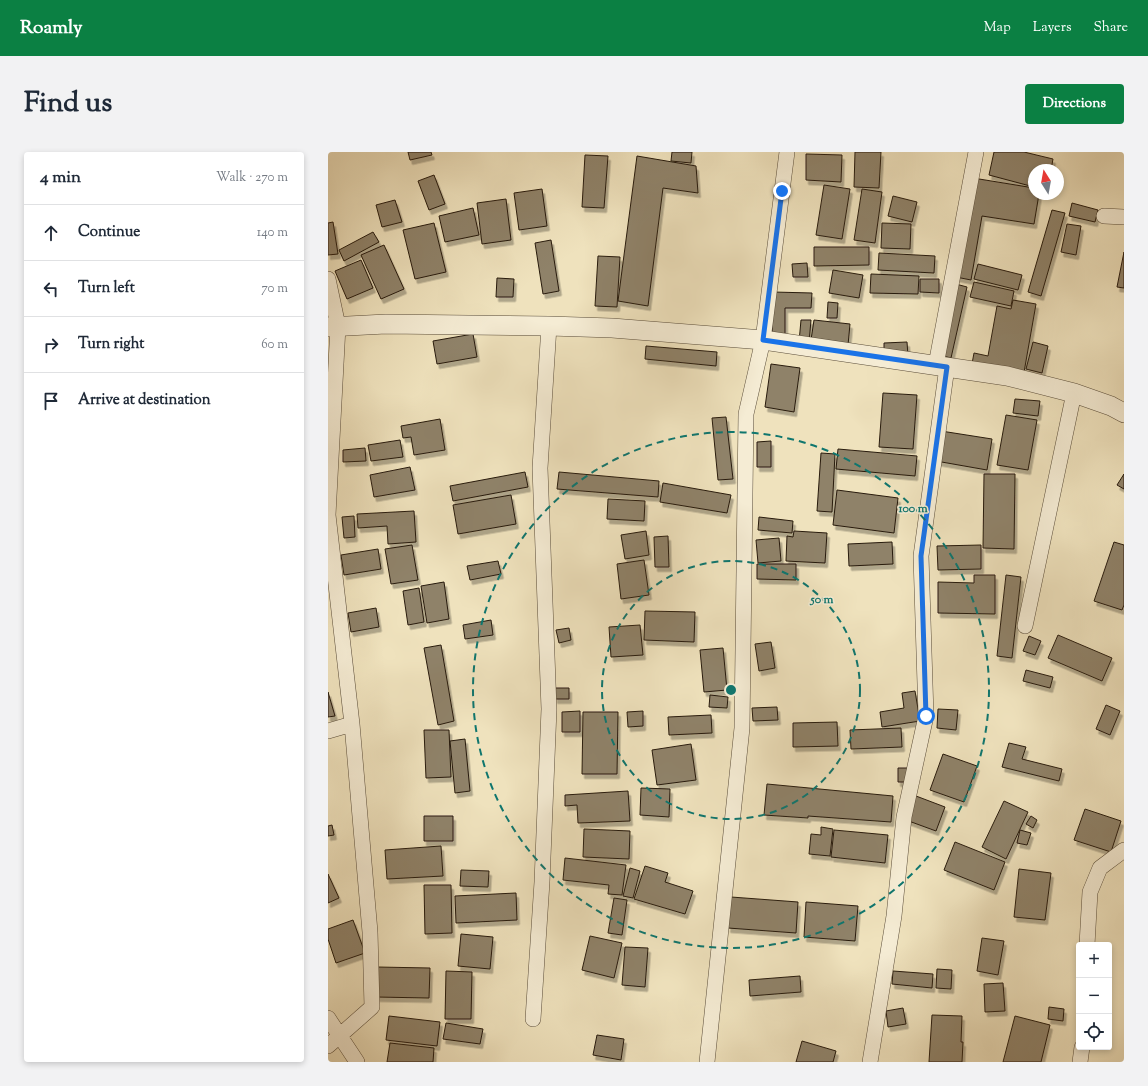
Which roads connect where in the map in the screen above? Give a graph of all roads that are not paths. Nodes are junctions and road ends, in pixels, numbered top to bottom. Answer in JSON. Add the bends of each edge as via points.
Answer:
{"nodes":[{"id":1,"x":787,"y":152,"type":"edge"},
{"id":2,"x":976,"y":152,"type":"edge"},
{"id":3,"x":1104,"y":216,"type":"dead end"},
{"id":4,"x":1124,"y":217,"type":"edge"},
{"id":5,"x":328,"y":279,"type":"edge"},
{"id":6,"x":333,"y":326,"type":"edge"},
{"id":7,"x":549,"y":326,"type":"junction"},
{"id":8,"x":763,"y":340,"type":"junction"},
{"id":9,"x":942,"y":366,"type":"junction"},
{"id":10,"x":1074,"y":393,"type":"junction"},
{"id":11,"x":1124,"y":413,"type":"edge"},
{"id":12,"x":1025,"y":626,"type":"dead end"},
{"id":13,"x":352,"y":724,"type":"junction"},
{"id":14,"x":328,"y":731,"type":"edge"},
{"id":15,"x":1124,"y":850,"type":"edge"},
{"id":16,"x":1087,"y":942,"type":"edge"},
{"id":17,"x":328,"y":1018,"type":"edge"},
{"id":18,"x":533,"y":1019,"type":"dead end"},
{"id":19,"x":340,"y":1037,"type":"junction"},
{"id":20,"x":328,"y":1046,"type":"edge"},
{"id":21,"x":1082,"y":1050,"type":"edge"},
{"id":22,"x":357,"y":1062,"type":"edge"},
{"id":23,"x":707,"y":1062,"type":"edge"},
{"id":24,"x":870,"y":1062,"type":"edge"},
{"id":25,"x":1080,"y":1062,"type":"edge"}],
"edges":[{"from":1,"to":8,"type":"street"},
{"from":2,"to":9,"type":"street"},
{"from":3,"to":4,"type":"street"},
{"from":5,"to":6,"type":"street"},
{"from":6,"to":7,"type":"street"},
{"from":6,"to":13,"type":"street","via":[[328,515]]},
{"from":7,"to":8,"type":"street","via":[[612,328]]},
{"from":7,"to":18,"type":"street","via":[[540,468],[549,709]]},
{"from":8,"to":9,"type":"street"},
{"from":8,"to":23,"type":"street","via":[[746,414],[742,728]]},
{"from":9,"to":10,"type":"street","via":[[1007,376]]},
{"from":9,"to":24,"type":"street","via":[[921,556],[926,716],[904,817],[894,916]]},
{"from":10,"to":11,"type":"street"},
{"from":10,"to":12,"type":"street"},
{"from":13,"to":14,"type":"street"},
{"from":13,"to":19,"type":"street","via":[[370,932],[372,1008]]},
{"from":15,"to":16,"type":"street","via":[[1100,868],[1090,892]]},
{"from":17,"to":19,"type":"street"},
{"from":19,"to":20,"type":"street"},
{"from":19,"to":22,"type":"street"},
{"from":21,"to":25,"type":"street"}]}
